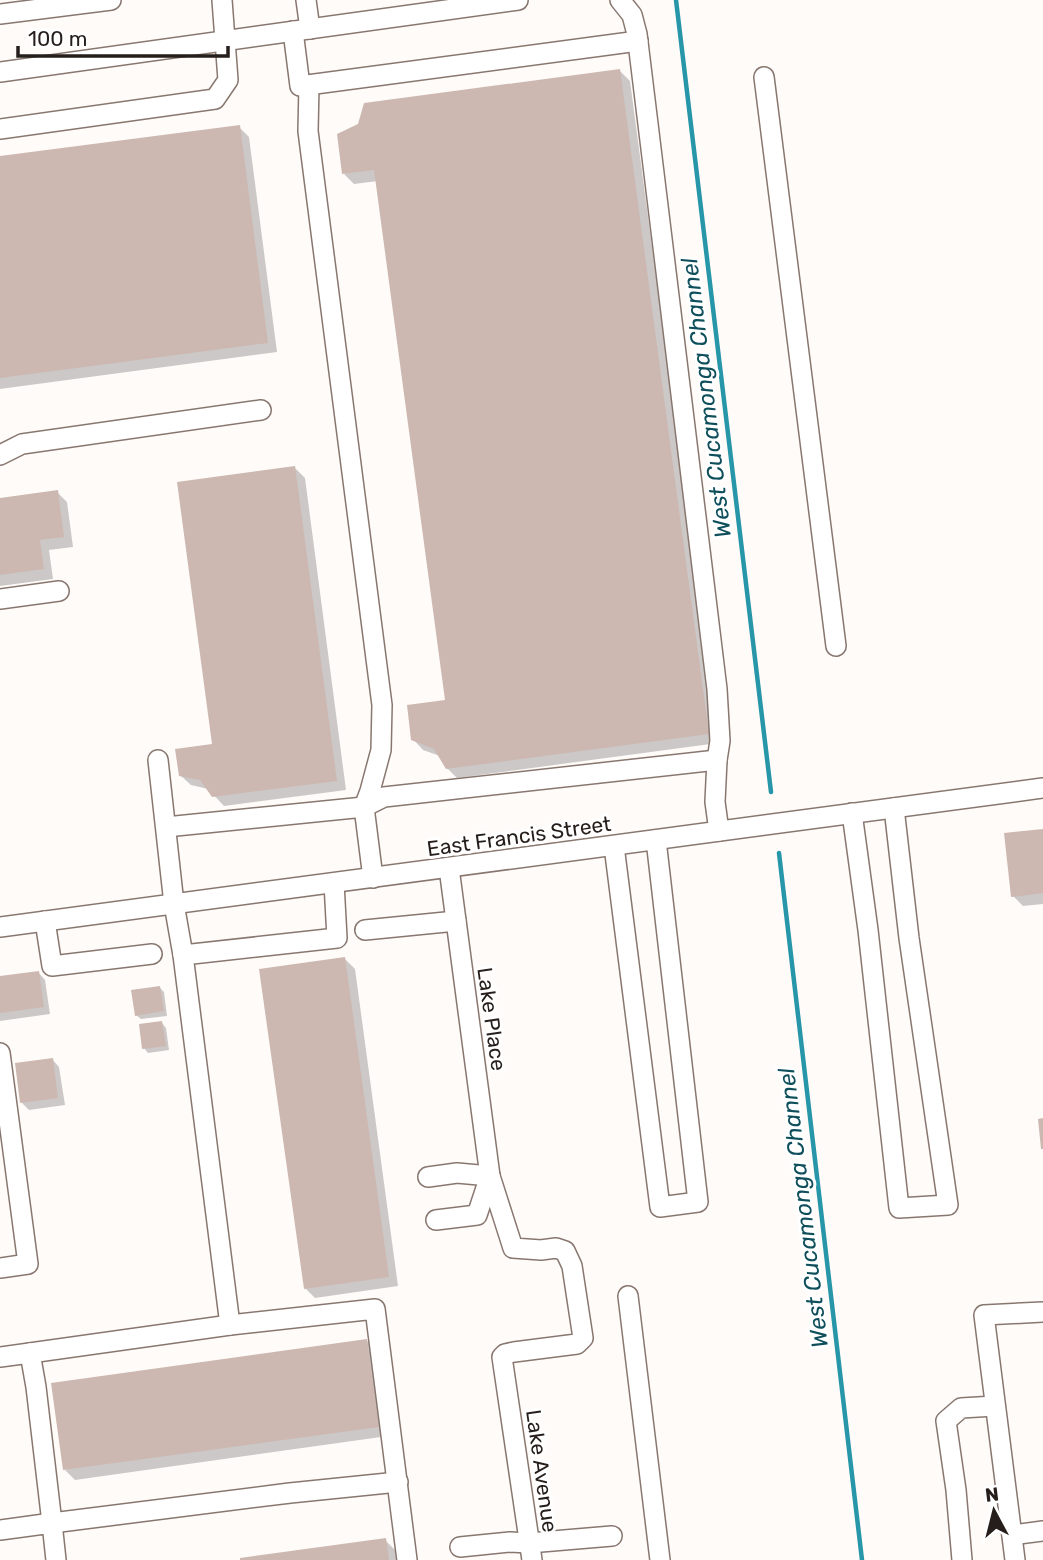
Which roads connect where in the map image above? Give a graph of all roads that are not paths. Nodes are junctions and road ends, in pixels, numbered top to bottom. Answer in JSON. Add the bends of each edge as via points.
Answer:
{"nodes":[{"id":1,"x":111,"y":0,"type":"edge"},
{"id":2,"x":222,"y":0,"type":"edge"},
{"id":3,"x":306,"y":0,"type":"edge"},
{"id":4,"x":518,"y":0,"type":"edge"},
{"id":5,"x":620,"y":0,"type":"edge"},
{"id":6,"x":0,"y":14,"type":"edge"},
{"id":7,"x":302,"y":30,"type":"junction"},
{"id":8,"x":225,"y":40,"type":"junction"},
{"id":9,"x":638,"y":41,"type":"junction"},
{"id":10,"x":0,"y":72,"type":"edge"},
{"id":11,"x":764,"y":76,"type":"dead end"},
{"id":12,"x":309,"y":85,"type":"junction"},
{"id":13,"x":0,"y":129,"type":"edge"},
{"id":14,"x":261,"y":410,"type":"dead end"},
{"id":15,"x":0,"y":455,"type":"edge"},
{"id":16,"x":59,"y":591,"type":"dead end"},
{"id":17,"x":0,"y":599,"type":"edge"},
{"id":18,"x":836,"y":646,"type":"dead end"},
{"id":19,"x":158,"y":760,"type":"dead end"},
{"id":20,"x":717,"y":760,"type":"junction"},
{"id":21,"x":1043,"y":788,"type":"edge"},
{"id":22,"x":364,"y":807,"type":"junction"},
{"id":23,"x":894,"y":808,"type":"junction"},
{"id":24,"x":852,"y":813,"type":"junction"},
{"id":25,"x":166,"y":827,"type":"junction"},
{"id":26,"x":719,"y":831,"type":"junction"},
{"id":27,"x":656,"y":840,"type":"junction"},
{"id":28,"x":614,"y":846,"type":"junction"},
{"id":29,"x":449,"y":868,"type":"junction"},
{"id":30,"x":373,"y":878,"type":"junction"},
{"id":31,"x":334,"y":883,"type":"junction"},
{"id":32,"x":174,"y":904,"type":"junction"},
{"id":33,"x":45,"y":921,"type":"junction"},
{"id":34,"x":456,"y":921,"type":"junction"},
{"id":35,"x":0,"y":927,"type":"edge"},
{"id":36,"x":365,"y":930,"type":"dead end"},
{"id":37,"x":152,"y":954,"type":"dead end"},
{"id":38,"x":183,"y":955,"type":"junction"},
{"id":39,"x":0,"y":1053,"type":"edge"},
{"id":40,"x":428,"y":1177,"type":"dead end"},
{"id":41,"x":490,"y":1177,"type":"junction"},
{"id":42,"x":436,"y":1220,"type":"dead end"},
{"id":43,"x":0,"y":1268,"type":"edge"},
{"id":44,"x":628,"y":1296,"type":"dead end"},
{"id":45,"x":1043,"y":1312,"type":"edge"},
{"id":46,"x":230,"y":1325,"type":"junction"},
{"id":47,"x":30,"y":1353,"type":"junction"},
{"id":48,"x":0,"y":1357,"type":"edge"},
{"id":49,"x":508,"y":1389,"type":"joint"},
{"id":50,"x":995,"y":1406,"type":"junction"},
{"id":51,"x":398,"y":1482,"type":"junction"},
{"id":52,"x":52,"y":1523,"type":"junction"},
{"id":53,"x":0,"y":1530,"type":"edge"},
{"id":54,"x":1043,"y":1531,"type":"edge"},
{"id":55,"x":1012,"y":1535,"type":"junction"},
{"id":56,"x":612,"y":1536,"type":"dead end"},
{"id":57,"x":460,"y":1547,"type":"dead end"},
{"id":58,"x":531,"y":1551,"type":"edge"},
{"id":59,"x":56,"y":1560,"type":"edge"},
{"id":60,"x":407,"y":1560,"type":"edge"},
{"id":61,"x":660,"y":1560,"type":"edge"},
{"id":62,"x":962,"y":1560,"type":"edge"},
{"id":63,"x":1015,"y":1560,"type":"edge"}],
"edges":[{"from":1,"to":6,"type":"street"},
{"from":2,"to":8,"type":"street"},
{"from":3,"to":7,"type":"street"},
{"from":4,"to":7,"type":"street"},
{"from":5,"to":9,"type":"street","via":[[632,15]]},
{"from":7,"to":8,"type":"street"},
{"from":7,"to":12,"type":"street","via":[[300,86]]},
{"from":8,"to":10,"type":"street"},
{"from":8,"to":13,"type":"street","via":[[228,80],[215,99]]},
{"from":9,"to":12,"type":"street"},
{"from":9,"to":20,"type":"street","via":[[717,689]]},
{"from":11,"to":18,"type":"street"},
{"from":12,"to":22,"type":"street","via":[[308,131],[382,705],[381,750]]},
{"from":14,"to":15,"type":"street","via":[[22,444]]},
{"from":16,"to":17,"type":"street"},
{"from":19,"to":25,"type":"street"},
{"from":20,"to":22,"type":"street","via":[[384,797]]},
{"from":20,"to":26,"type":"street"},
{"from":21,"to":23,"type":"street","name":"East Francis Street"},
{"from":22,"to":25,"type":"street"},
{"from":22,"to":30,"type":"street"},
{"from":23,"to":24,"type":"street","name":"East Francis Street"},
{"from":23,"to":24,"type":"street","via":[[948,1205],[899,1208]]},
{"from":24,"to":26,"type":"street","name":"East Francis Street"},
{"from":25,"to":32,"type":"street"},
{"from":26,"to":27,"type":"street","name":"East Francis Street"},
{"from":27,"to":28,"type":"street","name":"East Francis Street"},
{"from":27,"to":28,"type":"street","via":[[698,1202],[660,1207]]},
{"from":28,"to":29,"type":"street","name":"East Francis Street"},
{"from":29,"to":30,"type":"street","name":"East Francis Street"},
{"from":29,"to":34,"type":"street","name":"Lake Place"},
{"from":30,"to":31,"type":"street","name":"East Francis Street"},
{"from":31,"to":32,"type":"street","name":"East Francis Street"},
{"from":31,"to":38,"type":"street","via":[[337,939]]},
{"from":32,"to":33,"type":"street","name":"East Francis Street"},
{"from":32,"to":38,"type":"street"},
{"from":33,"to":35,"type":"street","name":"East Francis Street"},
{"from":33,"to":37,"type":"street","via":[[52,966]]},
{"from":34,"to":36,"type":"street"},
{"from":34,"to":41,"type":"street","name":"Lake Place"},
{"from":38,"to":46,"type":"street"},
{"from":39,"to":43,"type":"street","via":[[28,1264]]},
{"from":40,"to":41,"type":"street","via":[[457,1173]]},
{"from":41,"to":42,"type":"street","via":[[477,1214]]},
{"from":41,"to":49,"type":"street","name":"Lake Place","via":[[513,1248],[565,1251],[572,1266],[583,1338],[578,1344],[505,1354]]},
{"from":44,"to":61,"type":"street"},
{"from":45,"to":50,"type":"street","via":[[984,1315]]},
{"from":46,"to":47,"type":"street"},
{"from":46,"to":51,"type":"street","via":[[375,1309]]},
{"from":47,"to":48,"type":"street"},
{"from":47,"to":52,"type":"street"},
{"from":49,"to":58,"type":"street","name":"Lake Avenue"},
{"from":50,"to":55,"type":"street"},
{"from":50,"to":62,"type":"street","via":[[961,1408],[946,1421]]},
{"from":51,"to":52,"type":"street"},
{"from":51,"to":60,"type":"street"},
{"from":52,"to":53,"type":"street"},
{"from":52,"to":59,"type":"street"},
{"from":54,"to":55,"type":"street"},
{"from":55,"to":63,"type":"street"},
{"from":56,"to":58,"type":"street"},
{"from":57,"to":58,"type":"street","via":[[510,1542]]}]}
